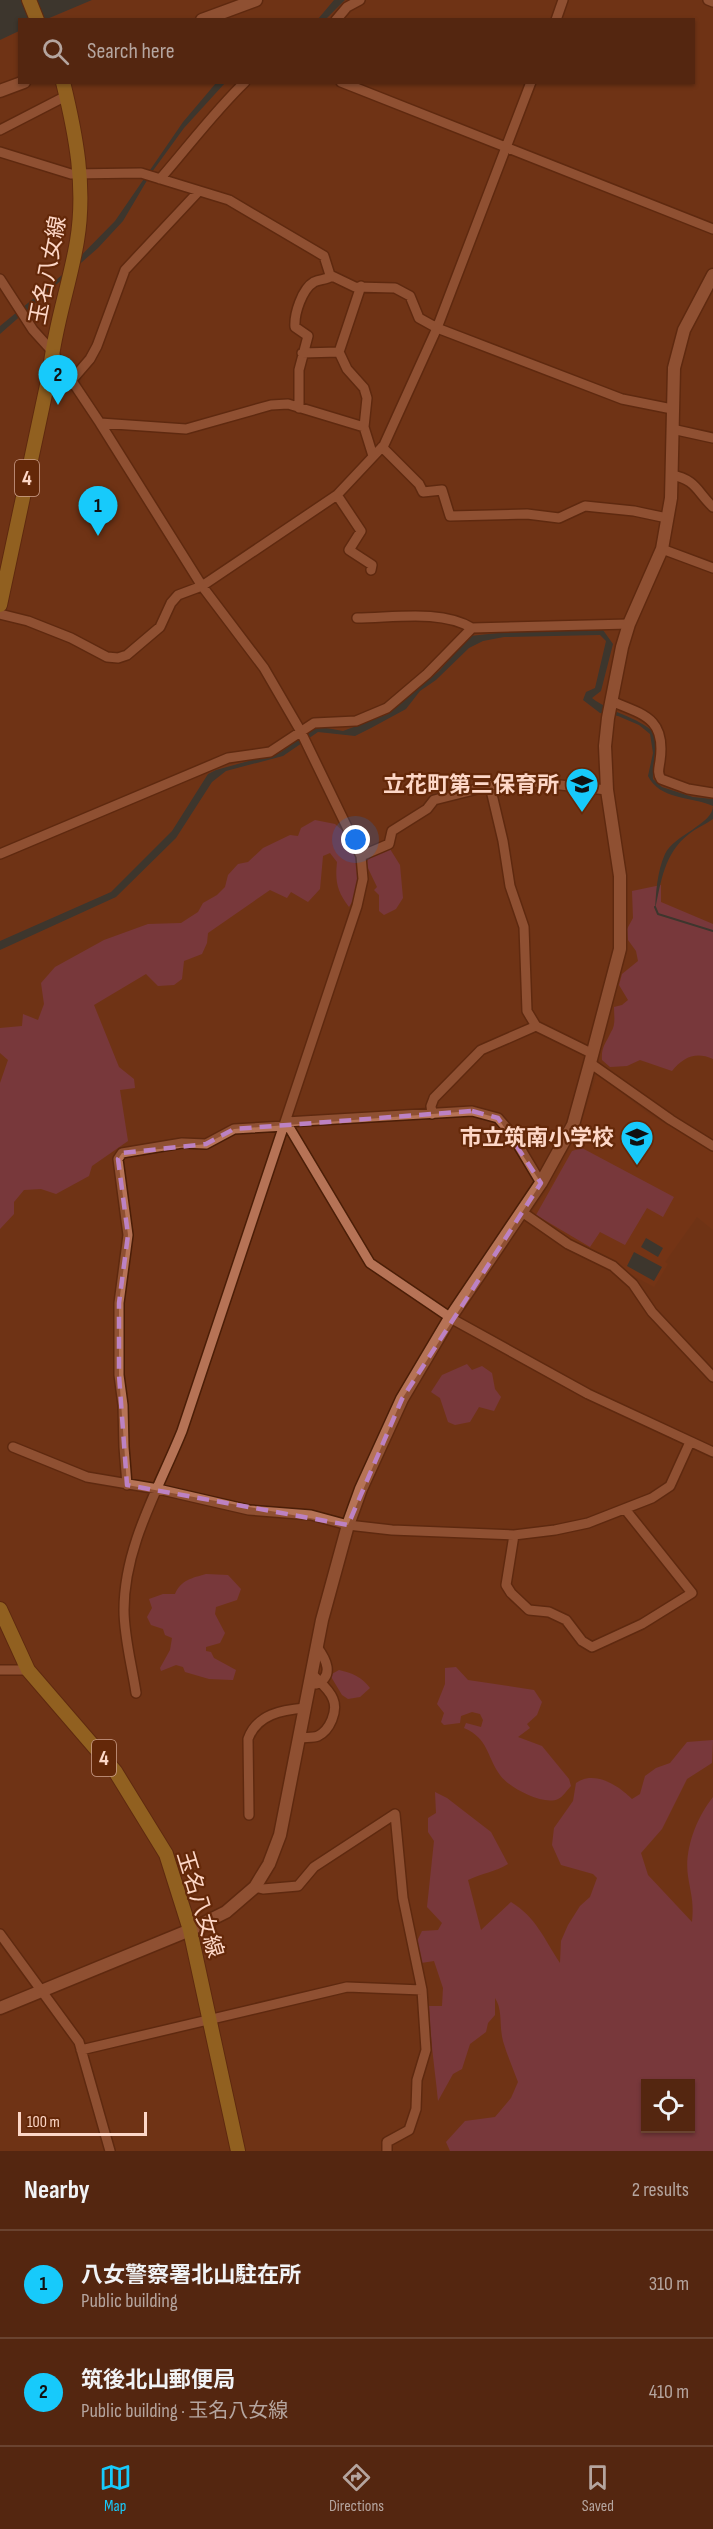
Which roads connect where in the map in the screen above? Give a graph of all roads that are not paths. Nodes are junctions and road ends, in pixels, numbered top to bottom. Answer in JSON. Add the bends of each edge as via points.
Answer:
{"nodes":[{"id":1,"x":29,"y":0,"type":"edge"},
{"id":2,"x":256,"y":0,"type":"edge"},
{"id":3,"x":360,"y":0,"type":"edge"},
{"id":4,"x":563,"y":0,"type":"edge"},
{"id":5,"x":708,"y":0,"type":"edge"},
{"id":6,"x":713,"y":2,"type":"edge"},
{"id":7,"x":36,"y":18,"type":"edge"},
{"id":8,"x":207,"y":18,"type":"edge"},
{"id":9,"x":338,"y":18,"type":"edge"},
{"id":10,"x":556,"y":18,"type":"edge"},
{"id":11,"x":19,"y":84,"type":"edge"},
{"id":12,"x":243,"y":84,"type":"edge"},
{"id":13,"x":346,"y":84,"type":"edge"},
{"id":14,"x":530,"y":84,"type":"edge"},
{"id":15,"x":65,"y":89,"type":"edge"},
{"id":16,"x":0,"y":92,"type":"edge"},
{"id":17,"x":0,"y":130,"type":"edge"},
{"id":18,"x":507,"y":148,"type":"junction"},
{"id":19,"x":0,"y":152,"type":"edge"},
{"id":20,"x":80,"y":174,"type":"junction"},
{"id":21,"x":156,"y":177,"type":"junction"},
{"id":22,"x":199,"y":191,"type":"junction"},
{"id":23,"x":713,"y":229,"type":"edge"},
{"id":24,"x":713,"y":275,"type":"edge"},
{"id":25,"x":332,"y":276,"type":"junction"},
{"id":26,"x":0,"y":279,"type":"edge"},
{"id":27,"x":361,"y":286,"type":"junction"},
{"id":28,"x":437,"y":328,"type":"junction"},
{"id":29,"x":52,"y":351,"type":"junction"},
{"id":30,"x":339,"y":352,"type":"junction"},
{"id":31,"x":302,"y":353,"type":"junction"},
{"id":32,"x":71,"y":381,"type":"junction"},
{"id":33,"x":299,"y":408,"type":"junction"},
{"id":34,"x":672,"y":409,"type":"junction"},
{"id":35,"x":100,"y":423,"type":"junction"},
{"id":36,"x":364,"y":427,"type":"junction"},
{"id":37,"x":672,"y":429,"type":"junction"},
{"id":38,"x":713,"y":438,"type":"edge"},
{"id":39,"x":382,"y":447,"type":"junction"},
{"id":40,"x":373,"y":456,"type":"junction"},
{"id":41,"x":671,"y":475,"type":"junction"},
{"id":42,"x":337,"y":495,"type":"junction"},
{"id":43,"x":713,"y":507,"type":"edge"},
{"id":44,"x":667,"y":518,"type":"junction"},
{"id":45,"x":662,"y":549,"type":"junction"},
{"id":46,"x":713,"y":568,"type":"edge"},
{"id":47,"x":371,"y":570,"type":"dead end"},
{"id":48,"x":202,"y":586,"type":"junction"},
{"id":49,"x":0,"y":606,"type":"edge"},
{"id":50,"x":0,"y":614,"type":"edge"},
{"id":51,"x":357,"y":618,"type":"dead end"},
{"id":52,"x":629,"y":624,"type":"junction"},
{"id":53,"x":472,"y":628,"type":"junction"},
{"id":54,"x":610,"y":708,"type":"junction"},
{"id":55,"x":303,"y":736,"type":"junction"},
{"id":56,"x":490,"y":786,"type":"junction"},
{"id":57,"x":607,"y":790,"type":"junction"},
{"id":58,"x":713,"y":793,"type":"edge"},
{"id":59,"x":0,"y":854,"type":"edge"},
{"id":60,"x":361,"y":856,"type":"junction"},
{"id":61,"x":536,"y":1026,"type":"junction"},
{"id":62,"x":592,"y":1059,"type":"junction"},
{"id":63,"x":432,"y":1114,"type":"junction"},
{"id":64,"x":285,"y":1124,"type":"junction"},
{"id":65,"x":713,"y":1146,"type":"edge"},
{"id":66,"x":541,"y":1183,"type":"junction"},
{"id":67,"x":522,"y":1212,"type":"junction"},
{"id":68,"x":450,"y":1318,"type":"junction"},
{"id":69,"x":713,"y":1377,"type":"edge"},
{"id":70,"x":690,"y":1442,"type":"junction"},
{"id":71,"x":13,"y":1447,"type":"dead end"},
{"id":72,"x":713,"y":1452,"type":"edge"},
{"id":73,"x":128,"y":1485,"type":"junction"},
{"id":74,"x":158,"y":1489,"type":"junction"},
{"id":75,"x":625,"y":1509,"type":"junction"},
{"id":76,"x":348,"y":1525,"type":"junction"},
{"id":77,"x":514,"y":1535,"type":"junction"},
{"id":78,"x":0,"y":1609,"type":"edge"},
{"id":79,"x":0,"y":1670,"type":"edge"},
{"id":80,"x":28,"y":1670,"type":"junction"},
{"id":81,"x":314,"y":1681,"type":"junction"},
{"id":82,"x":136,"y":1693,"type":"dead end"},
{"id":83,"x":305,"y":1708,"type":"junction"},
{"id":84,"x":300,"y":1737,"type":"junction"},
{"id":85,"x":249,"y":1815,"type":"dead end"},
{"id":86,"x":255,"y":1887,"type":"junction"},
{"id":87,"x":190,"y":1930,"type":"junction"},
{"id":88,"x":0,"y":1934,"type":"edge"},
{"id":89,"x":422,"y":1990,"type":"junction"},
{"id":90,"x":40,"y":1992,"type":"junction"},
{"id":91,"x":0,"y":2008,"type":"edge"},
{"id":92,"x":209,"y":2019,"type":"junction"},
{"id":93,"x":81,"y":2050,"type":"junction"},
{"id":94,"x":110,"y":2151,"type":"edge"},
{"id":95,"x":238,"y":2151,"type":"edge"},
{"id":96,"x":387,"y":2151,"type":"edge"}],
"edges":[{"from":1,"to":7,"type":"main road"},
{"from":2,"to":8,"type":"street"},
{"from":3,"to":9,"type":"street"},
{"from":4,"to":10,"type":"street"},
{"from":5,"to":6,"type":"street"},
{"from":11,"to":16,"type":"street"},
{"from":12,"to":21,"type":"street"},
{"from":13,"to":18,"type":"street"},
{"from":14,"to":18,"type":"street"},
{"from":15,"to":17,"type":"street"},
{"from":15,"to":20,"type":"main road","name":"玉名八女線","number":"4"},
{"from":18,"to":23,"type":"street"},
{"from":18,"to":28,"type":"street"},
{"from":19,"to":20,"type":"street"},
{"from":20,"to":21,"type":"street","via":[[141,173]]},
{"from":20,"to":29,"type":"main road","name":"玉名八女線","number":"4","via":[[75,257]]},
{"from":21,"to":22,"type":"street"},
{"from":22,"to":25,"type":"street","via":[[229,200],[324,256]]},
{"from":22,"to":32,"type":"street","via":[[125,270],[97,346]]},
{"from":24,"to":34,"type":"street","via":[[684,330],[674,368]]},
{"from":25,"to":27,"type":"street"},
{"from":25,"to":31,"type":"street","via":[[307,288],[300,304],[295,327],[308,336]]},
{"from":26,"to":29,"type":"street"},
{"from":27,"to":28,"type":"street","via":[[395,288],[410,296],[419,318]]},
{"from":27,"to":30,"type":"street"},
{"from":28,"to":34,"type":"street","via":[[622,399]]},
{"from":28,"to":39,"type":"street"},
{"from":29,"to":32,"type":"street"},
{"from":29,"to":49,"type":"main road","name":"玉名八女線","number":"4"},
{"from":30,"to":31,"type":"street"},
{"from":30,"to":36,"type":"street","via":[[347,369],[364,388]]},
{"from":31,"to":33,"type":"street"},
{"from":32,"to":35,"type":"street"},
{"from":33,"to":35,"type":"street","via":[[271,405],[186,429]]},
{"from":33,"to":36,"type":"street"},
{"from":34,"to":37,"type":"street"},
{"from":35,"to":48,"type":"street"},
{"from":36,"to":40,"type":"street"},
{"from":37,"to":38,"type":"street"},
{"from":37,"to":41,"type":"street"},
{"from":39,"to":40,"type":"street"},
{"from":39,"to":44,"type":"street","via":[[423,492],[442,490],[450,516],[527,514],[559,518],[585,506]]},
{"from":40,"to":42,"type":"street"},
{"from":41,"to":43,"type":"street","via":[[693,482]]},
{"from":41,"to":44,"type":"street"},
{"from":42,"to":47,"type":"street","via":[[362,531],[349,550],[372,565]]},
{"from":42,"to":48,"type":"street"},
{"from":44,"to":45,"type":"street"},
{"from":45,"to":46,"type":"street"},
{"from":45,"to":52,"type":"street"},
{"from":48,"to":50,"type":"street","via":[[178,595],[160,627],[118,658],[107,657],[28,621]]},
{"from":48,"to":55,"type":"street","via":[[264,668]]},
{"from":51,"to":53,"type":"street","via":[[434,617]]},
{"from":52,"to":53,"type":"street"},
{"from":52,"to":54,"type":"street"},
{"from":53,"to":55,"type":"street","via":[[387,708],[356,721],[314,723]]},
{"from":54,"to":57,"type":"street"},
{"from":54,"to":58,"type":"street","via":[[635,711],[656,724],[662,738],[658,768],[661,779]]},
{"from":55,"to":59,"type":"street","via":[[270,752],[228,758]]},
{"from":55,"to":60,"type":"street"},
{"from":56,"to":57,"type":"street","via":[[513,780]]},
{"from":56,"to":60,"type":"street","via":[[434,800],[427,809],[392,831],[388,844]]},
{"from":56,"to":61,"type":"street","via":[[510,886],[524,927],[527,1011]]},
{"from":57,"to":62,"type":"street","via":[[620,876],[620,949]]},
{"from":60,"to":64,"type":"street","via":[[363,879],[357,906]]},
{"from":61,"to":62,"type":"street"},
{"from":61,"to":63,"type":"street","via":[[481,1050],[434,1098]]},
{"from":62,"to":65,"type":"street","via":[[671,1120]]},
{"from":62,"to":66,"type":"street","via":[[573,1125]]},
{"from":63,"to":64,"type":"street"},
{"from":63,"to":66,"type":"street","via":[[472,1111],[498,1118]]},
{"from":64,"to":68,"type":"street","via":[[370,1263]]},
{"from":64,"to":73,"type":"street","via":[[234,1129],[206,1144],[182,1143],[122,1153],[118,1159],[128,1235],[119,1303]]},
{"from":64,"to":74,"type":"street","via":[[182,1431]]},
{"from":66,"to":67,"type":"street"},
{"from":67,"to":68,"type":"street"},
{"from":67,"to":69,"type":"street","via":[[568,1244],[613,1266]]},
{"from":68,"to":70,"type":"street","via":[[588,1394]]},
{"from":68,"to":76,"type":"street","via":[[402,1399],[376,1452]]},
{"from":70,"to":72,"type":"street"},
{"from":70,"to":75,"type":"street","via":[[670,1486]]},
{"from":71,"to":73,"type":"street","via":[[87,1477]]},
{"from":73,"to":74,"type":"street"},
{"from":74,"to":76,"type":"street","via":[[249,1510],[311,1515]]},
{"from":74,"to":82,"type":"street","via":[[143,1517],[124,1611]]},
{"from":75,"to":77,"type":"street","via":[[588,1523]]},
{"from":75,"to":77,"type":"street","via":[[692,1593],[642,1624],[592,1647],[582,1641],[566,1620],[549,1612],[529,1610],[511,1593],[506,1585]]},
{"from":76,"to":77,"type":"street"},
{"from":76,"to":81,"type":"street","via":[[322,1620]]},
{"from":78,"to":80,"type":"main road","name":"玉名八女線","number":"4"},
{"from":79,"to":80,"type":"street"},
{"from":80,"to":87,"type":"main road","name":"玉名八女線","number":"4","via":[[115,1771],[166,1854]]},
{"from":81,"to":83,"type":"street"},
{"from":81,"to":84,"type":"street","via":[[334,1700],[333,1718],[317,1737]]},
{"from":83,"to":84,"type":"street"},
{"from":83,"to":85,"type":"street","via":[[275,1713],[251,1731]]},
{"from":84,"to":86,"type":"street","via":[[280,1835]]},
{"from":86,"to":87,"type":"street","via":[[226,1912]]},
{"from":86,"to":89,"type":"street","via":[[298,1886],[314,1867],[395,1814],[402,1898]]},
{"from":87,"to":90,"type":"street"},
{"from":87,"to":92,"type":"main road","name":"玉名八女線","number":"4"},
{"from":88,"to":90,"type":"street"},
{"from":89,"to":92,"type":"street","via":[[346,1987]]},
{"from":89,"to":96,"type":"street","via":[[426,2050],[417,2080],[416,2109],[409,2130],[387,2142]]},
{"from":90,"to":91,"type":"street"},
{"from":90,"to":93,"type":"street"},
{"from":92,"to":93,"type":"street"},
{"from":92,"to":95,"type":"main road","name":"玉名八女線","number":"4"},
{"from":93,"to":94,"type":"street"}]}
